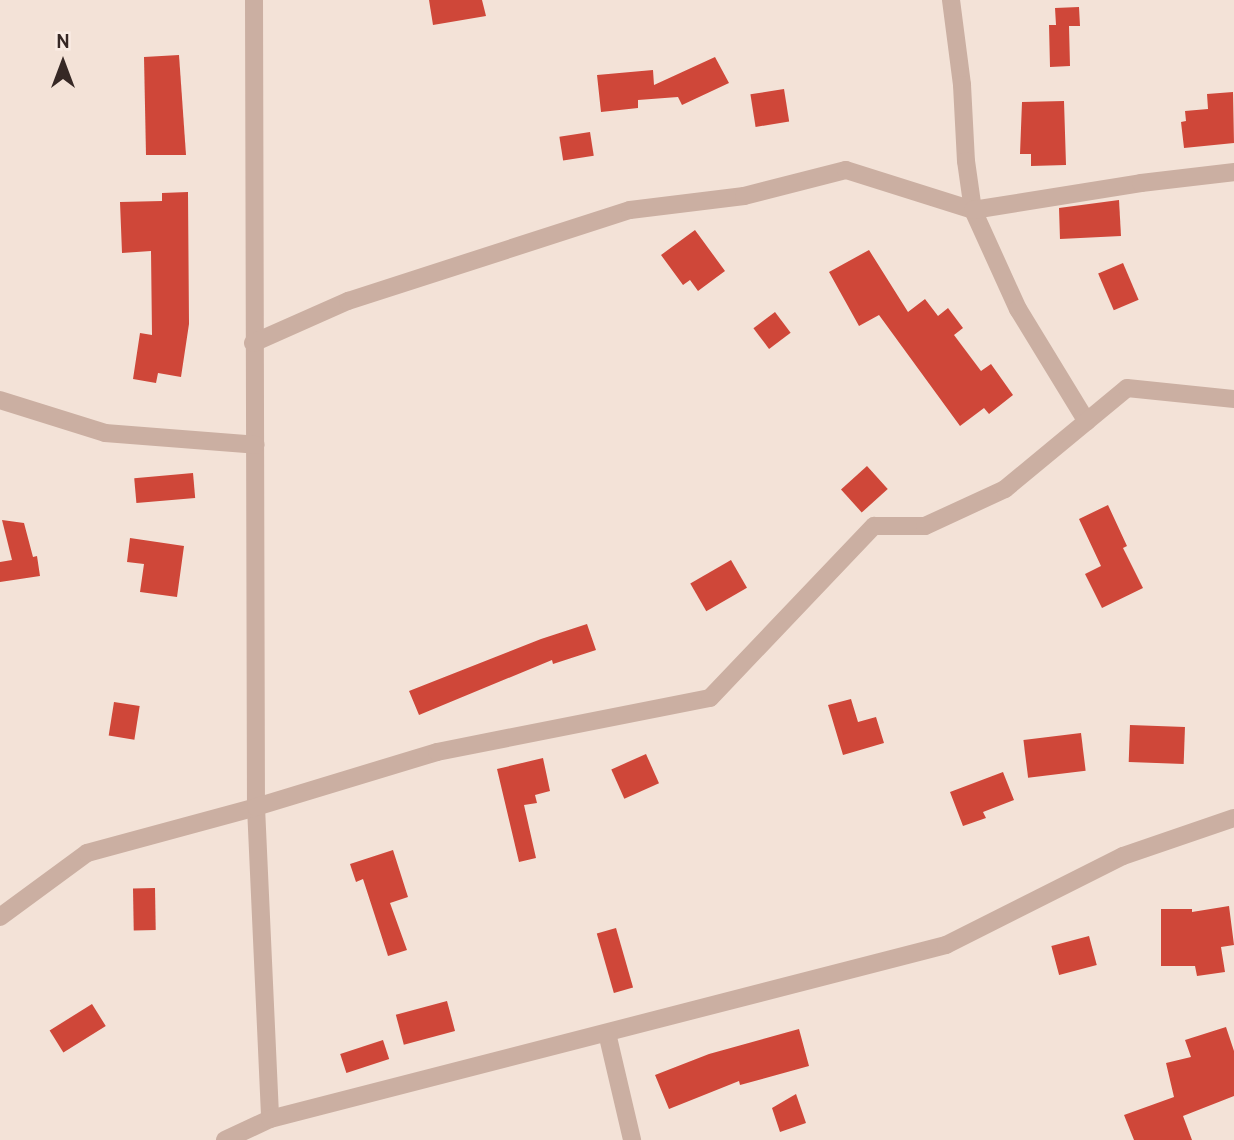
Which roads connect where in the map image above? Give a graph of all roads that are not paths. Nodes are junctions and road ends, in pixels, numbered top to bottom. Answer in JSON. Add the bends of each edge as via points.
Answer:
{"nodes":[{"id":1,"x":254,"y":0,"type":"edge"},
{"id":2,"x":951,"y":0,"type":"edge"},
{"id":3,"x":1234,"y":172,"type":"edge"},
{"id":4,"x":973,"y":210,"type":"junction"},
{"id":5,"x":253,"y":343,"type":"junction"},
{"id":6,"x":1234,"y":399,"type":"edge"},
{"id":7,"x":0,"y":400,"type":"edge"},
{"id":8,"x":1087,"y":422,"type":"junction"},
{"id":9,"x":256,"y":445,"type":"junction"},
{"id":10,"x":256,"y":807,"type":"junction"},
{"id":11,"x":1234,"y":818,"type":"edge"},
{"id":12,"x":0,"y":917,"type":"edge"},
{"id":13,"x":607,"y":1033,"type":"junction"},
{"id":14,"x":270,"y":1119,"type":"junction"},
{"id":15,"x":225,"y":1140,"type":"edge"},
{"id":16,"x":632,"y":1140,"type":"edge"}],
"edges":[{"from":1,"to":5,"type":"street"},
{"from":2,"to":4,"type":"street"},
{"from":3,"to":4,"type":"street"},
{"from":4,"to":5,"type":"street","via":[[846,170],[744,196],[630,210],[348,301]]},
{"from":4,"to":8,"type":"street","via":[[1018,309]]},
{"from":5,"to":9,"type":"street"},
{"from":6,"to":8,"type":"street","via":[[1127,388]]},
{"from":7,"to":9,"type":"street","via":[[105,433]]},
{"from":8,"to":10,"type":"street","via":[[1005,489],[925,526],[874,526],[710,698],[437,752]]},
{"from":9,"to":10,"type":"street"},
{"from":10,"to":12,"type":"street","via":[[87,853]]},
{"from":10,"to":14,"type":"street"},
{"from":11,"to":13,"type":"street","via":[[1123,856],[946,944]]},
{"from":13,"to":14,"type":"street"},
{"from":13,"to":16,"type":"street"},
{"from":14,"to":15,"type":"street"}]}
